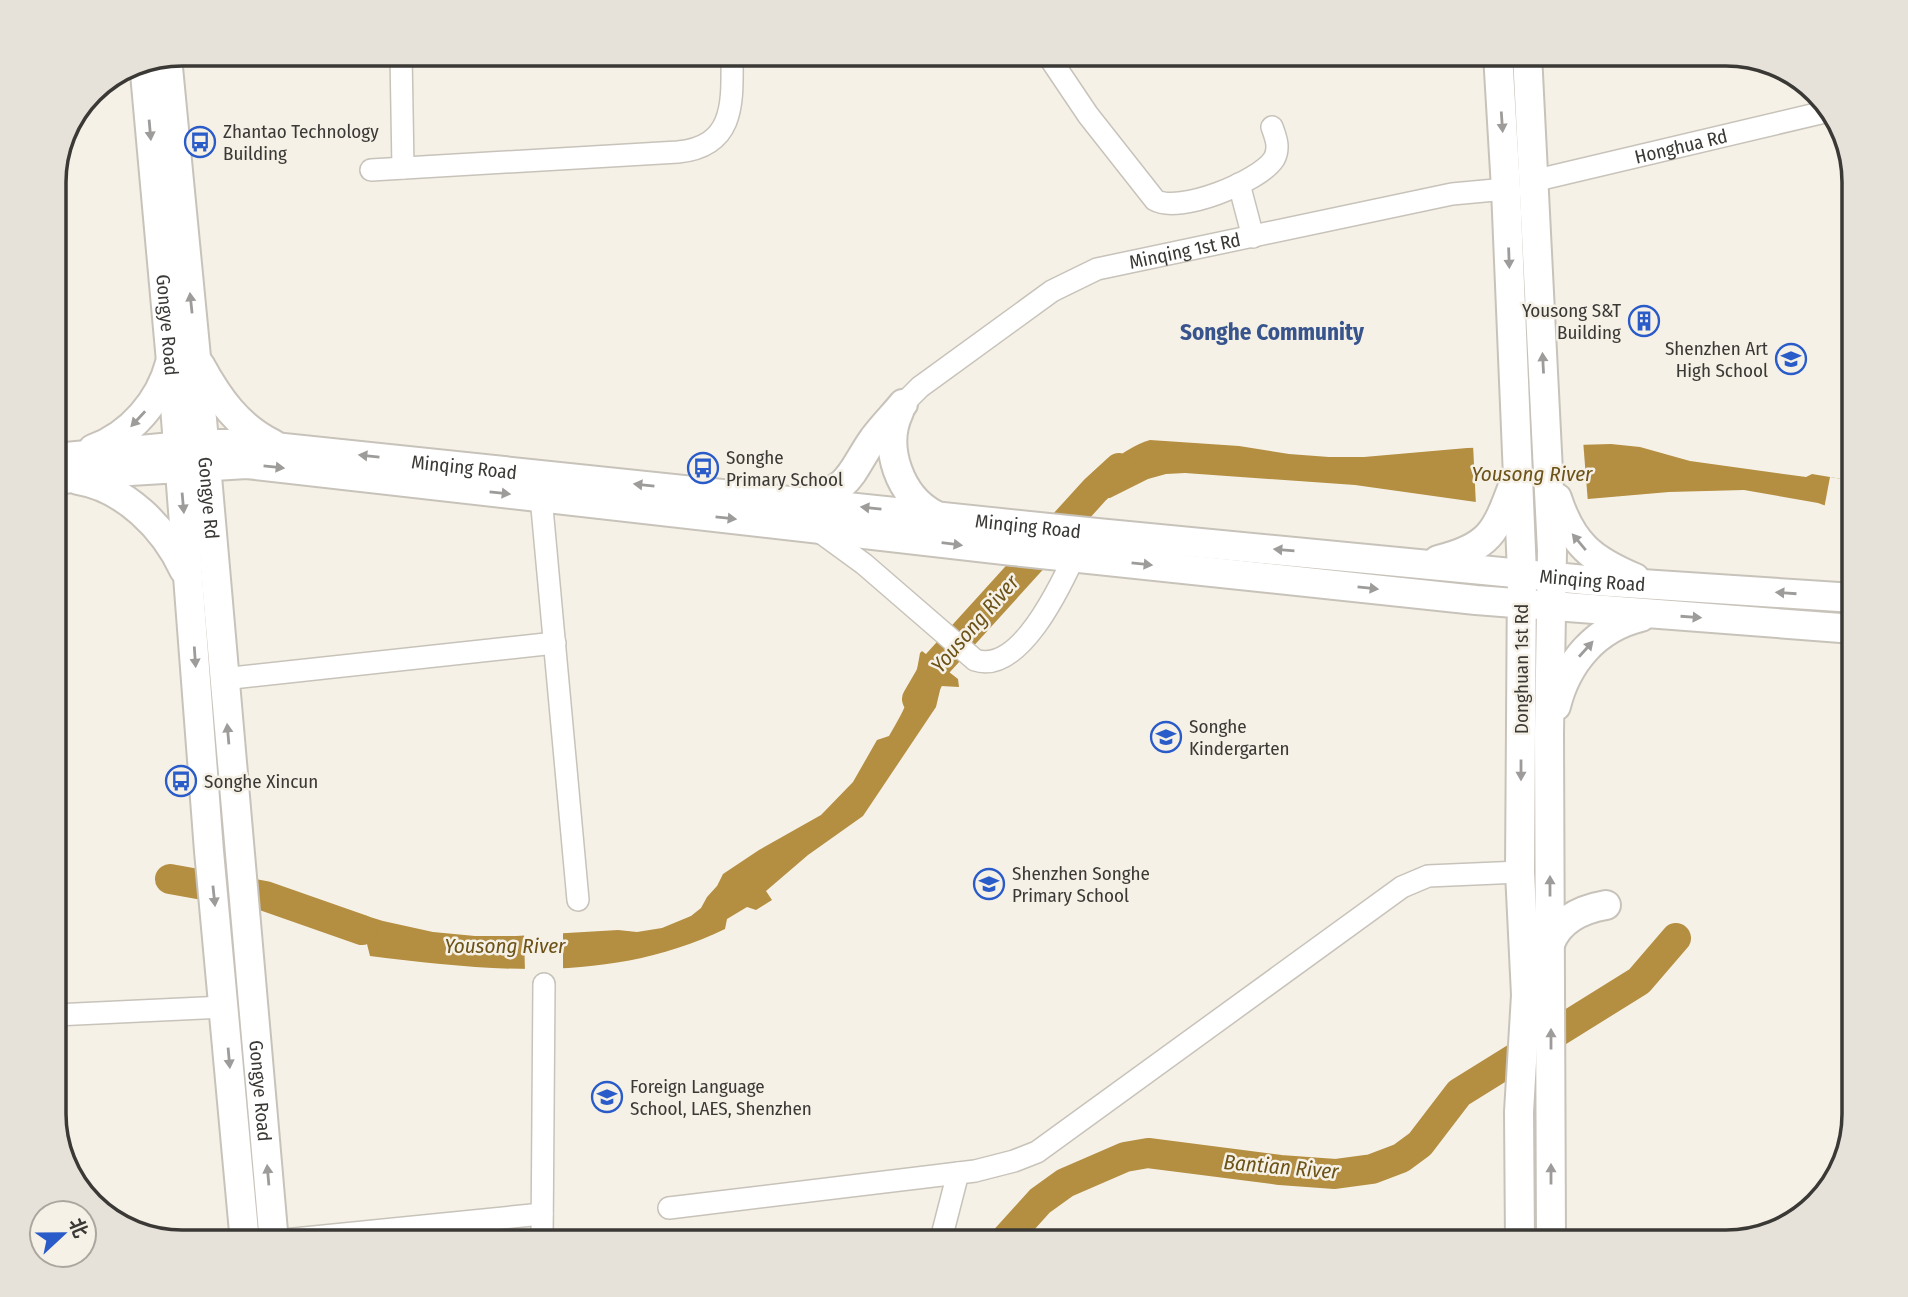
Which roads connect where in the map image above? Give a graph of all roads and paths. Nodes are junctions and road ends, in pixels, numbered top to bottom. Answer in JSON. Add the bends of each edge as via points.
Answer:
{"nodes":[{"id":1,"x":401,"y":66,"type":"edge"},
{"id":2,"x":732,"y":66,"type":"edge"},
{"id":3,"x":1055,"y":66,"type":"edge"},
{"id":4,"x":1499,"y":66,"type":"edge"},
{"id":5,"x":1528,"y":66,"type":"edge"},
{"id":6,"x":168,"y":67,"type":"edge"},
{"id":7,"x":145,"y":73,"type":"edge"},
{"id":8,"x":1818,"y":114,"type":"edge"},
{"id":9,"x":1272,"y":127,"type":"dead end"},
{"id":10,"x":403,"y":168,"type":"junction"},
{"id":11,"x":371,"y":170,"type":"dead end"},
{"id":12,"x":1533,"y":181,"type":"junction"},
{"id":13,"x":1239,"y":184,"type":"junction"},
{"id":14,"x":1506,"y":189,"type":"junction"},
{"id":15,"x":1252,"y":237,"type":"junction"},
{"id":16,"x":184,"y":359,"type":"junction"},
{"id":17,"x":903,"y":404,"type":"junction"},
{"id":18,"x":278,"y":447,"type":"junction"},
{"id":19,"x":192,"y":455,"type":"junction"},
{"id":20,"x":67,"y":465,"type":"edge"},
{"id":21,"x":67,"y":468,"type":"edge"},
{"id":22,"x":67,"y":470,"type":"edge"},
{"id":23,"x":541,"y":498,"type":"junction"},
{"id":24,"x":799,"y":501,"type":"junction"},
{"id":25,"x":1556,"y":511,"type":"junction"},
{"id":26,"x":1511,"y":513,"type":"junction"},
{"id":27,"x":935,"y":515,"type":"junction"},
{"id":28,"x":816,"y":529,"type":"junction"},
{"id":29,"x":1074,"y":556,"type":"junction"},
{"id":30,"x":1425,"y":563,"type":"junction"},
{"id":31,"x":1522,"y":573,"type":"junction"},
{"id":32,"x":1552,"y":576,"type":"junction"},
{"id":33,"x":1651,"y":584,"type":"junction"},
{"id":34,"x":190,"y":589,"type":"junction"},
{"id":35,"x":1842,"y":597,"type":"edge"},
{"id":36,"x":1522,"y":604,"type":"junction"},
{"id":37,"x":1550,"y":607,"type":"junction"},
{"id":38,"x":1652,"y":615,"type":"junction"},
{"id":39,"x":1842,"y":628,"type":"edge"},
{"id":40,"x":555,"y":643,"type":"junction"},
{"id":41,"x":223,"y":679,"type":"junction"},
{"id":42,"x":1549,"y":733,"type":"junction"},
{"id":43,"x":1520,"y":872,"type":"junction"},
{"id":44,"x":578,"y":900,"type":"dead end"},
{"id":45,"x":1606,"y":905,"type":"dead end"},
{"id":46,"x":246,"y":938,"type":"joint"},
{"id":47,"x":1550,"y":944,"type":"junction"},
{"id":48,"x":544,"y":984,"type":"dead end"},
{"id":49,"x":224,"y":1007,"type":"junction"},
{"id":50,"x":67,"y":1014,"type":"edge"},
{"id":51,"x":958,"y":1173,"type":"junction"},
{"id":52,"x":669,"y":1208,"type":"dead end"},
{"id":53,"x":542,"y":1214,"type":"junction"},
{"id":54,"x":244,"y":1230,"type":"edge"},
{"id":55,"x":273,"y":1230,"type":"edge"},
{"id":56,"x":389,"y":1230,"type":"edge"},
{"id":57,"x":542,"y":1230,"type":"edge"},
{"id":58,"x":943,"y":1230,"type":"edge"},
{"id":59,"x":1520,"y":1230,"type":"edge"},
{"id":60,"x":1551,"y":1230,"type":"edge"}],
"edges":[{"from":1,"to":10,"type":"street"},
{"from":2,"to":10,"type":"street","via":[[731,112],[715,137],[698,148]]},
{"from":3,"to":13,"type":"street","via":[[1155,200],[1175,204]]},
{"from":4,"to":14,"type":"main road","name":"Donghuan 1st Rd","one_way":true},
{"from":5,"to":12,"type":"main road","name":"Donghuan 1st Rd"},
{"from":16,"to":6,"type":"main road","one_way":true},
{"from":7,"to":16,"type":"main road","name":"Gongye Road","one_way":true},
{"from":8,"to":12,"type":"street","name":"Honghua Rd"},
{"from":9,"to":13,"type":"street","via":[[1278,142],[1274,159]]},
{"from":10,"to":11,"type":"street"},
{"from":25,"to":12,"type":"main road","name":"Donghuan 1st Rd","one_way":true,"via":[[1546,431]]},
{"from":13,"to":15,"type":"street"},
{"from":14,"to":15,"type":"street","name":"Minqing 1st Rd","via":[[1452,194]]},
{"from":14,"to":26,"type":"main road","name":"Donghuan 1st Rd","one_way":true,"via":[[1518,473]]},
{"from":15,"to":17,"type":"street","name":"Minqing 1st Rd","via":[[1081,275],[1052,291]]},
{"from":16,"to":18,"type":"main road","via":[[237,421]]},
{"from":16,"to":19,"type":"main road","name":"Gongye Road"},
{"from":16,"to":20,"type":"main road","one_way":true,"via":[[124,433]]},
{"from":17,"to":24,"type":"main road","via":[[840,486]]},
{"from":17,"to":27,"type":"main road","via":[[892,434],[896,463],[915,500]]},
{"from":18,"to":19,"type":"main road","name":"Minqing Road","via":[[230,443]]},
{"from":24,"to":18,"type":"main road","name":"Minqing Road","one_way":true},
{"from":19,"to":21,"type":"main road"},
{"from":19,"to":23,"type":"main road","name":"Minqing Road","one_way":true},
{"from":19,"to":34,"type":"main road","name":"Gongye Road","one_way":true},
{"from":19,"to":41,"type":"main road","name":"Gongye Rd"},
{"from":22,"to":34,"type":"main road","via":[[144,514],[179,559]]},
{"from":23,"to":28,"type":"main road","name":"Minqing Road","one_way":true},
{"from":23,"to":40,"type":"street"},
{"from":27,"to":24,"type":"main road","name":"Minqing Road","one_way":true},
{"from":25,"to":32,"type":"main road","name":"Donghuan 1st Rd"},
{"from":33,"to":25,"type":"main road","one_way":true,"via":[[1596,559]]},
{"from":26,"to":30,"type":"main road","via":[[1478,547]]},
{"from":26,"to":31,"type":"main road","name":"Donghuan 1st Rd"},
{"from":30,"to":27,"type":"main road","name":"Minqing Road","one_way":true},
{"from":28,"to":29,"type":"main road","name":"Minqing Road","one_way":true},
{"from":28,"to":29,"type":"street","via":[[864,564],[975,660],[985,663],[1026,638],[1045,614]]},
{"from":29,"to":36,"type":"main road","name":"Minqing Road","one_way":true},
{"from":30,"to":31,"type":"main road","name":"Minqing Road"},
{"from":31,"to":32,"type":"main road","name":"Minqing Road"},
{"from":31,"to":36,"type":"main road","name":"Donghuan 1st Rd"},
{"from":32,"to":33,"type":"main road","name":"Minqing Road"},
{"from":32,"to":37,"type":"main road","name":"Donghuan 1st Rd"},
{"from":35,"to":33,"type":"main road","name":"Minqing Road","one_way":true},
{"from":34,"to":49,"type":"main road","name":"Gongye Road","one_way":true},
{"from":36,"to":37,"type":"main road","name":"Minqing Road"},
{"from":36,"to":43,"type":"main road","name":"Donghuan 1st Rd","one_way":true},
{"from":37,"to":38,"type":"main road","name":"Minqing Road"},
{"from":37,"to":42,"type":"main road","name":"Donghuan 1st Rd"},
{"from":38,"to":39,"type":"main road","name":"Minqing Road","one_way":true},
{"from":42,"to":38,"type":"main road","one_way":true,"via":[[1563,684],[1582,652],[1615,625]]},
{"from":40,"to":41,"type":"street"},
{"from":40,"to":44,"type":"street"},
{"from":46,"to":41,"type":"main road","name":"Gongye Rd","one_way":true},
{"from":47,"to":42,"type":"main road","name":"Donghuan 1st Rd","one_way":true},
{"from":43,"to":51,"type":"street","via":[[1428,876],[1402,887],[1037,1152]]},
{"from":43,"to":59,"type":"main road","name":"Donghuan 1st Rd","via":[[1526,995],[1519,1112]]},
{"from":45,"to":47,"type":"main road","via":[[1575,914],[1557,930]]},
{"from":55,"to":46,"type":"main road","name":"Gongye Road","one_way":true},
{"from":60,"to":47,"type":"main road","name":"Donghuan 1st Rd","one_way":true},
{"from":48,"to":53,"type":"street"},
{"from":49,"to":50,"type":"street"},
{"from":49,"to":54,"type":"main road","name":"Gongye Road","one_way":true},
{"from":51,"to":52,"type":"street"},
{"from":51,"to":58,"type":"street"},
{"from":53,"to":56,"type":"street"},
{"from":53,"to":57,"type":"street"}]}
